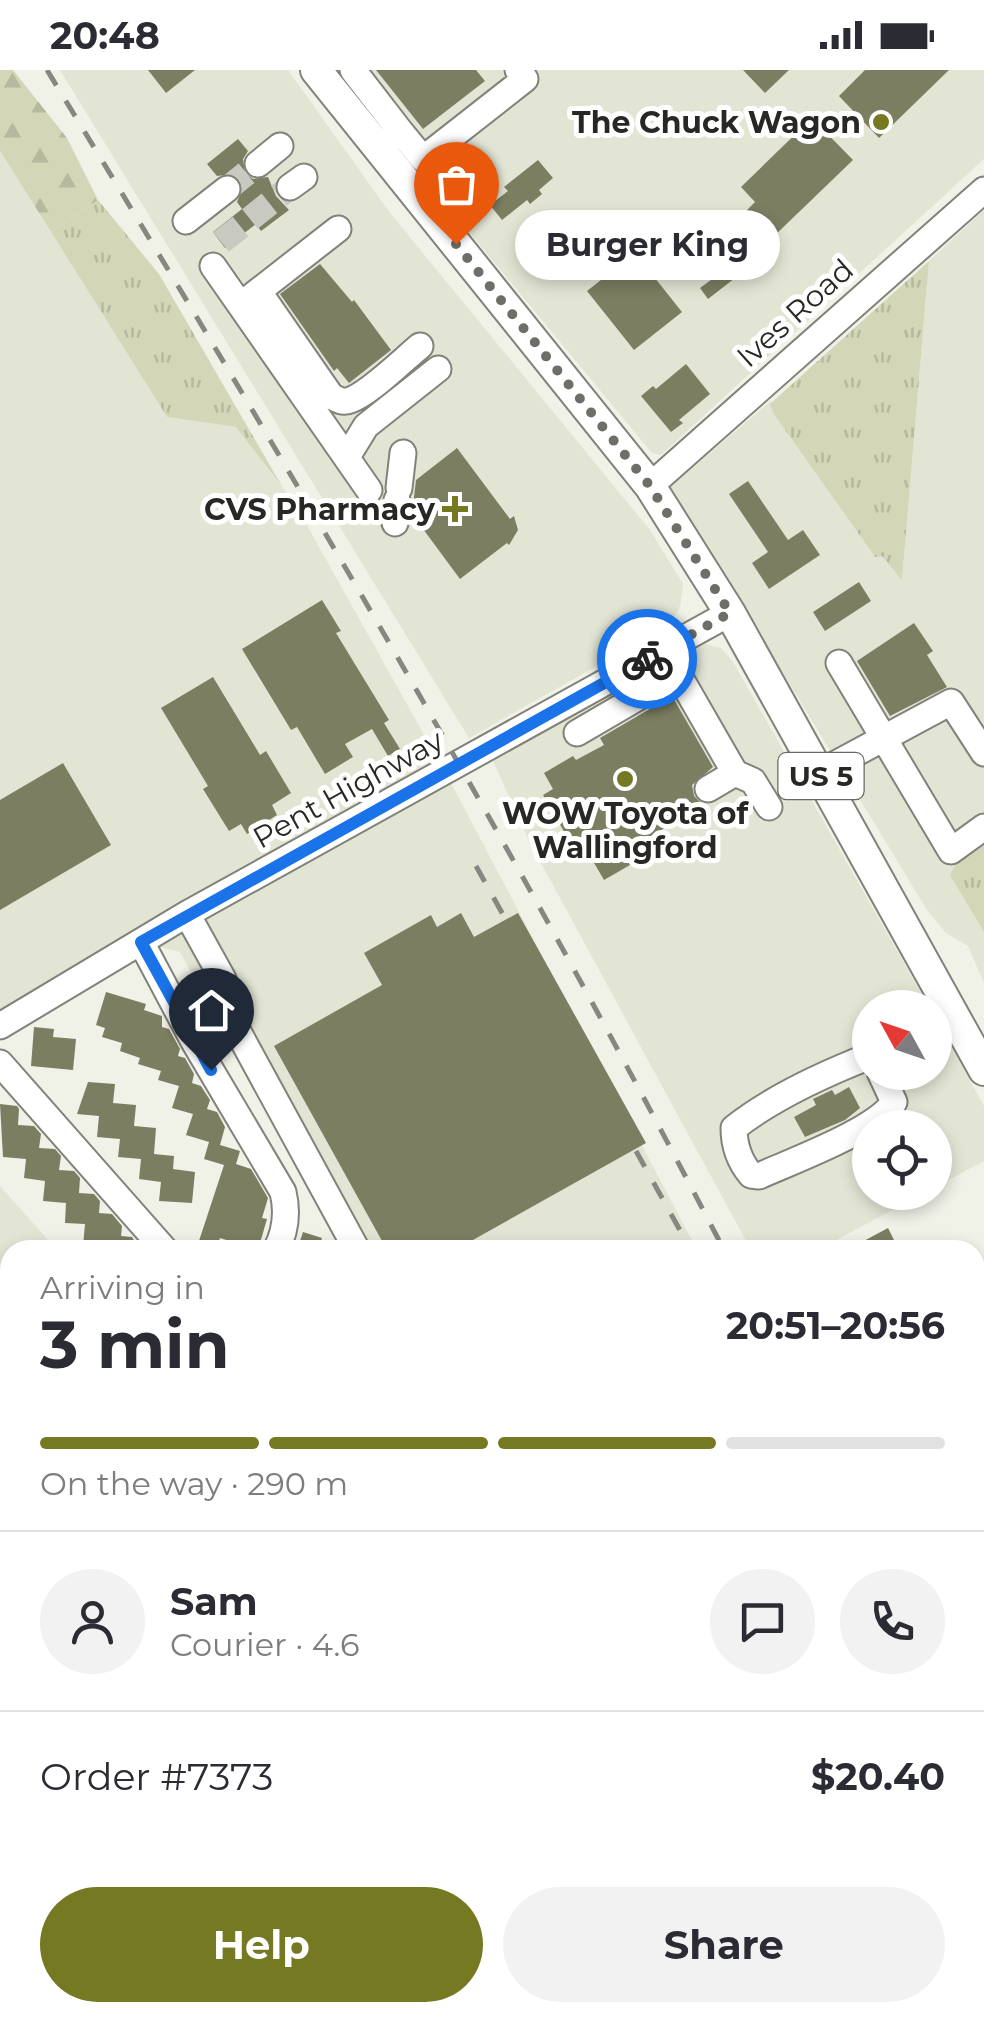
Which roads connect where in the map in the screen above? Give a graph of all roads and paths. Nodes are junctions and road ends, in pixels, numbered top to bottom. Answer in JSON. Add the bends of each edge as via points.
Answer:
{"nodes":[{"id":1,"x":316,"y":70,"type":"edge"},
{"id":2,"x":353,"y":70,"type":"edge"},
{"id":3,"x":518,"y":70,"type":"edge"},
{"id":4,"x":389,"y":139,"type":"junction"},
{"id":5,"x":280,"y":146,"type":"dead end"},
{"id":6,"x":258,"y":164,"type":"tunnel mouth"},
{"id":7,"x":227,"y":190,"type":"tunnel mouth"},
{"id":8,"x":984,"y":190,"type":"edge"},
{"id":9,"x":186,"y":222,"type":"dead end"},
{"id":10,"x":338,"y":229,"type":"dead end"},
{"id":11,"x":213,"y":254,"type":"dead end"},
{"id":12,"x":250,"y":298,"type":"junction"},
{"id":13,"x":420,"y":346,"type":"dead end"},
{"id":14,"x":438,"y":368,"type":"dead end"},
{"id":15,"x":316,"y":393,"type":"junction"},
{"id":16,"x":403,"y":453,"type":"dead end"},
{"id":17,"x":347,"y":457,"type":"junction"},
{"id":18,"x":650,"y":486,"type":"junction"},
{"id":19,"x":369,"y":490,"type":"dead end"},
{"id":20,"x":397,"y":504,"type":"dead end"},
{"id":21,"x":730,"y":613,"type":"junction"},
{"id":22,"x":839,"y":663,"type":"dead end"},
{"id":23,"x":577,"y":733,"type":"dead end"},
{"id":24,"x":884,"y":740,"type":"junction"},
{"id":25,"x":984,"y":753,"type":"edge"},
{"id":26,"x":735,"y":773,"type":"junction"},
{"id":27,"x":819,"y":773,"type":"junction"},
{"id":28,"x":708,"y":789,"type":"dead end"},
{"id":29,"x":768,"y":807,"type":"dead end"},
{"id":30,"x":984,"y":827,"type":"edge"},
{"id":31,"x":187,"y":914,"type":"junction"},
{"id":32,"x":141,"y":942,"type":"junction"},
{"id":33,"x":931,"y":990,"type":"edge"},
{"id":34,"x":0,"y":1026,"type":"edge"},
{"id":35,"x":952,"y":1026,"type":"edge"},
{"id":36,"x":0,"y":1062,"type":"edge"},
{"id":37,"x":852,"y":1063,"type":"edge"},
{"id":38,"x":984,"y":1070,"type":"edge"},
{"id":39,"x":888,"y":1090,"type":"edge"},
{"id":40,"x":155,"y":1240,"type":"edge"},
{"id":41,"x":280,"y":1240,"type":"edge"},
{"id":42,"x":351,"y":1240,"type":"edge"}],
"edges":[{"from":1,"to":4,"type":"main road","number":"US 5"},
{"from":2,"to":4,"type":"street"},
{"from":3,"to":4,"type":"street","via":[[525,78],[423,158]]},
{"from":4,"to":18,"type":"main road","number":"US 5"},
{"from":5,"to":6,"type":"street"},
{"from":7,"to":9,"type":"street"},
{"from":8,"to":18,"type":"street","name":"Ives Road"},
{"from":10,"to":12,"type":"street"},
{"from":11,"to":12,"type":"street"},
{"from":12,"to":15,"type":"street"},
{"from":13,"to":15,"type":"street","via":[[348,400]]},
{"from":14,"to":17,"type":"street","via":[[366,426]]},
{"from":15,"to":17,"type":"street"},
{"from":16,"to":20,"type":"street"},
{"from":17,"to":19,"type":"street"},
{"from":18,"to":21,"type":"main road","number":"US 5"},
{"from":21,"to":27,"type":"main road","number":"US 5"},
{"from":21,"to":31,"type":"street","name":"Pent Highway"},
{"from":22,"to":24,"type":"street"},
{"from":23,"to":26,"type":"street","via":[[678,674]]},
{"from":24,"to":25,"type":"street","via":[[952,702]]},
{"from":24,"to":27,"type":"street"},
{"from":24,"to":30,"type":"street","via":[[950,851]]},
{"from":26,"to":28,"type":"street"},
{"from":26,"to":29,"type":"street","via":[[753,780]]},
{"from":27,"to":33,"type":"main road","number":"US 5"},
{"from":31,"to":32,"type":"street","name":"Pent Highway"},
{"from":31,"to":42,"type":"street","via":[[223,978],[236,1028]]},
{"from":32,"to":34,"type":"street","name":"Pent Highway"},
{"from":32,"to":41,"type":"street","via":[[282,1192]]},
{"from":35,"to":38,"type":"main road","number":"US 5"},
{"from":36,"to":40,"type":"street"},
{"from":37,"to":39,"type":"street","via":[[734,1128],[751,1175],[869,1125],[894,1102]]}]}
